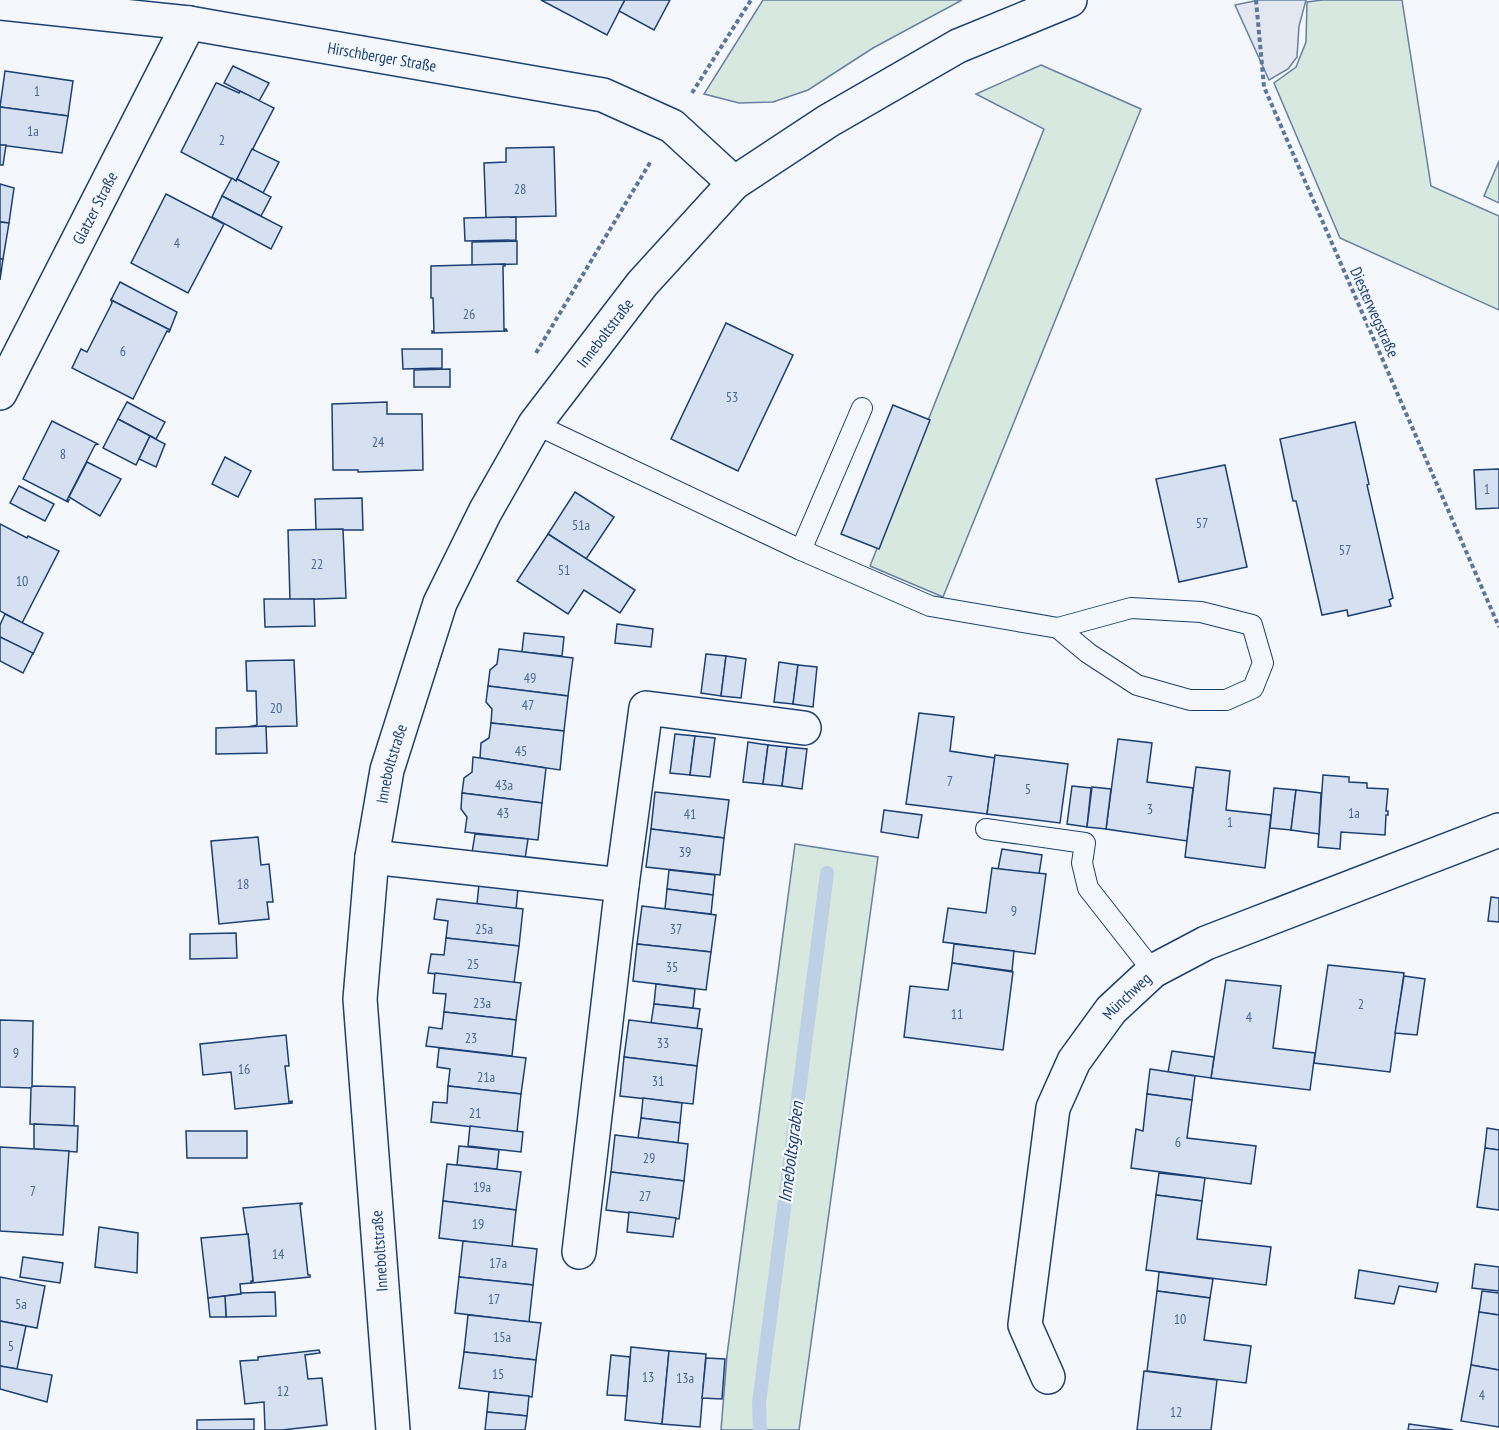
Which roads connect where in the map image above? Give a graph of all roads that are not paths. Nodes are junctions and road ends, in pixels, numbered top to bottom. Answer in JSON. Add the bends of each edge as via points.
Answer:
{"nodes":[{"id":1,"x":1070,"y":0,"type":"edge"},
{"id":2,"x":0,"y":3,"type":"edge"},
{"id":3,"x":189,"y":23,"type":"junction"},
{"id":4,"x":734,"y":183,"type":"junction"},
{"id":5,"x":0,"y":393,"type":"edge"},
{"id":6,"x":862,"y":408,"type":"dead end"},
{"id":7,"x":535,"y":424,"type":"junction"},
{"id":8,"x":801,"y":550,"type":"junction"},
{"id":9,"x":1058,"y":628,"type":"junction"},
{"id":10,"x":804,"y":729,"type":"dead end"},
{"id":11,"x":986,"y":829,"type":"dead end"},
{"id":12,"x":1499,"y":830,"type":"edge"},
{"id":13,"x":372,"y":857,"type":"junction"},
{"id":14,"x":622,"y":885,"type":"junction"},
{"id":15,"x":1153,"y":971,"type":"junction"},
{"id":16,"x":579,"y":1252,"type":"dead end"},
{"id":17,"x":1048,"y":1377,"type":"dead end"},
{"id":18,"x":393,"y":1430,"type":"edge"}],
"edges":[{"from":1,"to":4,"type":"street","name":"Inneboltstraße","via":[[958,46],[828,121]]},
{"from":2,"to":3,"type":"street","name":"Hirschberger Straße"},
{"from":3,"to":4,"type":"street","name":"Hirschberger Straße","via":[[603,95],[672,126]]},
{"from":3,"to":5,"type":"street","name":"Glatzer Straße"},
{"from":4,"to":7,"type":"street","name":"Inneboltstraße","via":[[642,284]]},
{"from":6,"to":8,"type":"lane"},
{"from":7,"to":8,"type":"lane"},
{"from":7,"to":13,"type":"street","name":"Inneboltstraße","via":[[440,603],[387,770]]},
{"from":8,"to":9,"type":"lane","via":[[930,606]]},
{"from":9,"to":9,"type":"lane","via":[[1131,608],[1202,612],[1252,625],[1263,663],[1252,688],[1226,700],[1190,700],[1137,685]]},
{"from":10,"to":14,"type":"street","via":[[646,708]]},
{"from":11,"to":15,"type":"lane","via":[[1084,843],[1082,863],[1088,888]]},
{"from":12,"to":15,"type":"street","name":"Münchweg","via":[[1206,943]]},
{"from":13,"to":14,"type":"street"},
{"from":13,"to":18,"type":"street","name":"Inneboltstraße","via":[[360,999]]},
{"from":14,"to":16,"type":"street"},
{"from":15,"to":17,"type":"street","name":"Münchweg","via":[[1111,1010],[1074,1060],[1053,1108],[1025,1325]]}]}
